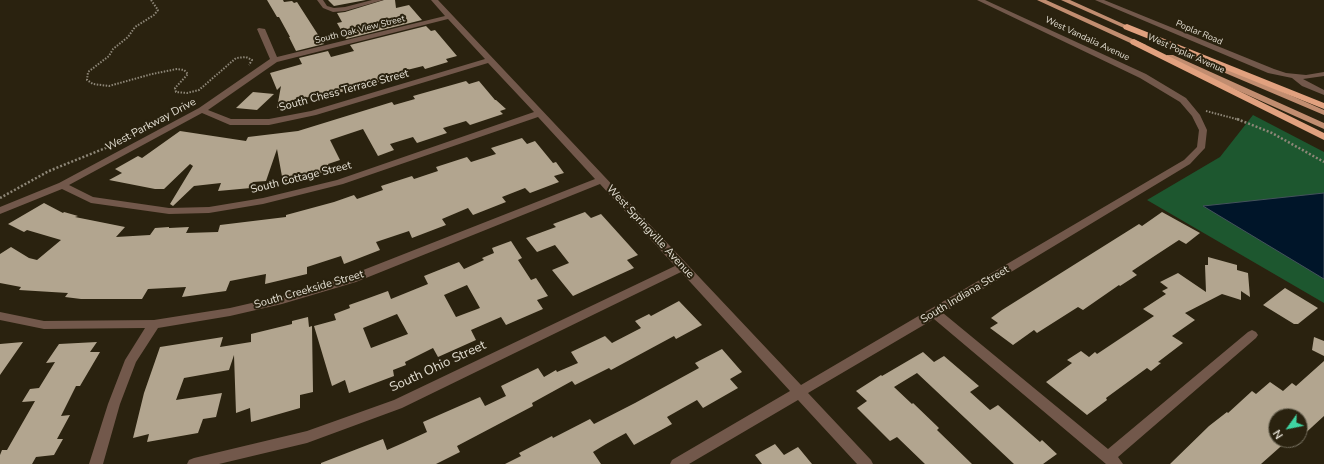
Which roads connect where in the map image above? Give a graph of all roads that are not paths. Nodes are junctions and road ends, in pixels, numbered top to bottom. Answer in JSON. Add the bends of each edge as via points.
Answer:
{"nodes":[{"id":1,"x":320,"y":0,"type":"edge"},
{"id":2,"x":380,"y":0,"type":"edge"},
{"id":3,"x":434,"y":0,"type":"edge"},
{"id":4,"x":980,"y":0,"type":"edge"},
{"id":5,"x":1040,"y":0,"type":"edge"},
{"id":6,"x":1064,"y":0,"type":"edge"},
{"id":7,"x":1098,"y":0,"type":"edge"},
{"id":8,"x":450,"y":17,"type":"junction"},
{"id":9,"x":1127,"y":27,"type":"junction"},
{"id":10,"x":261,"y":29,"type":"dead end"},
{"id":11,"x":1134,"y":42,"type":"junction"},
{"id":12,"x":274,"y":60,"type":"junction"},
{"id":13,"x":490,"y":60,"type":"junction"},
{"id":14,"x":1324,"y":74,"type":"edge"},
{"id":15,"x":1296,"y":77,"type":"junction"},
{"id":16,"x":1324,"y":93,"type":"edge"},
{"id":17,"x":1183,"y":100,"type":"joint"},
{"id":18,"x":1324,"y":106,"type":"edge"},
{"id":19,"x":202,"y":110,"type":"junction"},
{"id":20,"x":540,"y":113,"type":"junction"},
{"id":21,"x":1324,"y":113,"type":"edge"},
{"id":22,"x":1324,"y":126,"type":"edge"},
{"id":23,"x":1324,"y":137,"type":"edge"},
{"id":24,"x":602,"y":180,"type":"junction"},
{"id":25,"x":62,"y":185,"type":"junction"},
{"id":26,"x":0,"y":212,"type":"edge"},
{"id":27,"x":683,"y":267,"type":"junction"},
{"id":28,"x":935,"y":313,"type":"junction"},
{"id":29,"x":0,"y":316,"type":"edge"},
{"id":30,"x":154,"y":324,"type":"junction"},
{"id":31,"x":1252,"y":335,"type":"dead end"},
{"id":32,"x":799,"y":392,"type":"junction"},
{"id":33,"x":1112,"y":460,"type":"edge"},
{"id":34,"x":96,"y":464,"type":"edge"},
{"id":35,"x":194,"y":464,"type":"edge"},
{"id":36,"x":677,"y":464,"type":"edge"},
{"id":37,"x":866,"y":464,"type":"edge"}],
"edges":[{"from":1,"to":2,"type":"street","via":[[325,7],[333,10]]},
{"from":3,"to":8,"type":"street","name":"West Springville Avenue"},
{"from":4,"to":17,"type":"street","name":"West Vandalia Avenue","via":[[1143,76]]},
{"from":5,"to":11,"type":"main road","name":"West Poplar Avenue"},
{"from":6,"to":9,"type":"main road","name":"West Poplar Avenue"},
{"from":7,"to":15,"type":"street","name":"Poplar Road","via":[[1257,66]]},
{"from":8,"to":12,"type":"street","name":"South Oak View Street"},
{"from":8,"to":13,"type":"street","name":"West Springville Avenue"},
{"from":9,"to":18,"type":"highway"},
{"from":9,"to":21,"type":"main road","name":"West Poplar Avenue"},
{"from":10,"to":12,"type":"street"},
{"from":11,"to":22,"type":"main road","name":"West Poplar Avenue"},
{"from":11,"to":23,"type":"highway"},
{"from":12,"to":19,"type":"street","name":"West Parkway Drive"},
{"from":13,"to":19,"type":"street","name":"South Chess Terrace Street","via":[[313,113],[269,122],[230,122]]},
{"from":13,"to":20,"type":"street","name":"West Springville Avenue"},
{"from":14,"to":15,"type":"street"},
{"from":15,"to":16,"type":"street","via":[[1304,84]]},
{"from":17,"to":28,"type":"street","name":"South Indiana Street","via":[[1196,115],[1203,130],[1201,148],[1187,162]]},
{"from":19,"to":25,"type":"street","name":"West Parkway Drive"},
{"from":20,"to":24,"type":"street","name":"West Springville Avenue"},
{"from":20,"to":25,"type":"street","name":"South Cottage Street","via":[[340,182],[263,201],[209,210],[169,211],[91,200]]},
{"from":24,"to":27,"type":"street","name":"West Springville Avenue"},
{"from":24,"to":30,"type":"street","name":"South Creekside Street","via":[[352,280],[230,312]]},
{"from":25,"to":26,"type":"street","name":"West Parkway Drive"},
{"from":27,"to":32,"type":"street","name":"West Springville Avenue"},
{"from":27,"to":35,"type":"street","name":"South Ohio Street","via":[[398,404],[306,437]]},
{"from":28,"to":32,"type":"street","name":"South Indiana Street"},
{"from":28,"to":33,"type":"street"},
{"from":29,"to":30,"type":"street","name":"South Creekside Street","via":[[44,325]]},
{"from":30,"to":34,"type":"street","via":[[131,360],[114,404]]},
{"from":31,"to":33,"type":"street"},
{"from":32,"to":36,"type":"street","name":"South Indiana Street"},
{"from":32,"to":37,"type":"street","name":"West Springville Avenue"}]}
